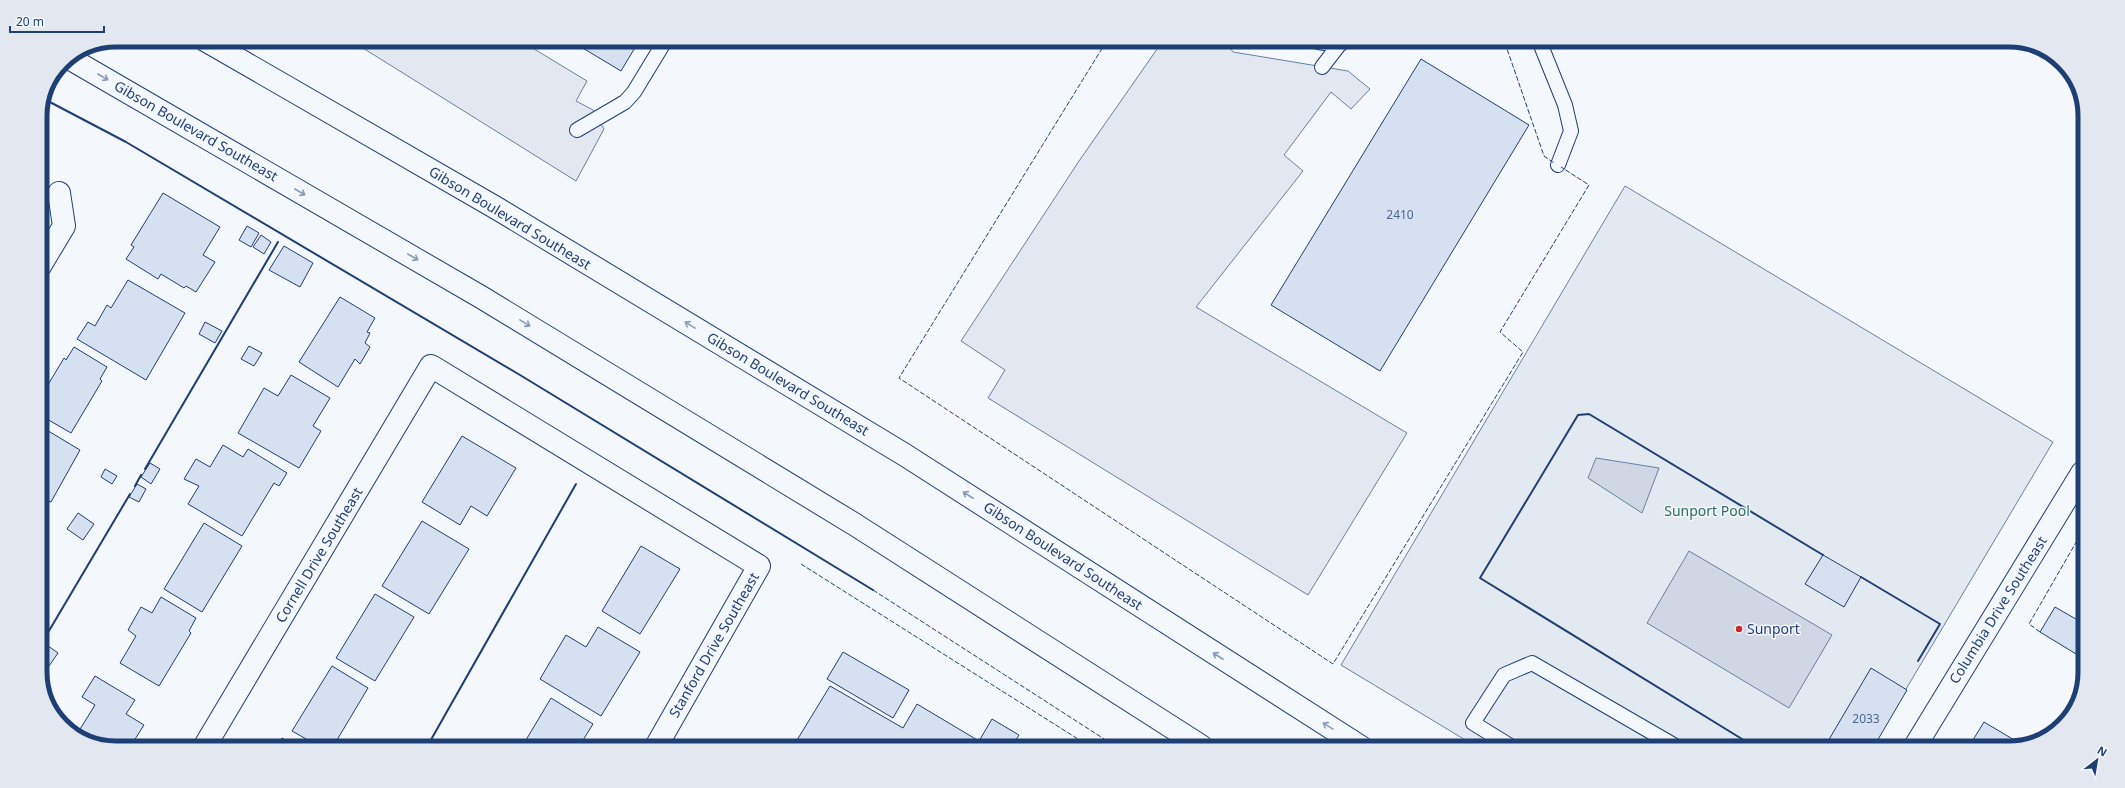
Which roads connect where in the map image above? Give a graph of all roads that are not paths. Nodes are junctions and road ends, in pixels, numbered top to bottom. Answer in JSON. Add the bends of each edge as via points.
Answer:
{"nodes":[{"id":1,"x":216,"y":47,"type":"edge"},
{"id":2,"x":661,"y":47,"type":"edge"},
{"id":3,"x":1339,"y":47,"type":"edge"},
{"id":4,"x":1542,"y":47,"type":"edge"},
{"id":5,"x":75,"y":61,"type":"edge"},
{"id":6,"x":1322,"y":67,"type":"dead end"},
{"id":7,"x":577,"y":130,"type":"dead end"},
{"id":8,"x":1558,"y":166,"type":"dead end"},
{"id":9,"x":60,"y":193,"type":"dead end"},
{"id":10,"x":47,"y":254,"type":"edge"},
{"id":11,"x":431,"y":366,"type":"joint"},
{"id":12,"x":2078,"y":480,"type":"edge"},
{"id":13,"x":208,"y":741,"type":"edge"},
{"id":14,"x":659,"y":741,"type":"edge"},
{"id":15,"x":1193,"y":741,"type":"edge"},
{"id":16,"x":1352,"y":741,"type":"edge"},
{"id":17,"x":1502,"y":741,"type":"edge"},
{"id":18,"x":1667,"y":741,"type":"edge"},
{"id":19,"x":1918,"y":741,"type":"edge"}],
"edges":[{"from":16,"to":1,"type":"main road","name":"Gibson Boulevard Southeast","one_way":true,"via":[[898,451],[498,209]]},
{"from":2,"to":7,"type":"lane","via":[[625,102]]},
{"from":3,"to":6,"type":"lane"},
{"from":4,"to":8,"type":"lane","via":[[1565,105],[1571,131]]},
{"from":5,"to":15,"type":"main road","name":"Gibson Boulevard Southeast","one_way":true,"via":[[495,305],[854,524]]},
{"from":9,"to":10,"type":"main road","via":[[64,226]]},
{"from":11,"to":13,"type":"main road","name":"Cornell Drive Southeast"},
{"from":11,"to":14,"type":"main road","name":"Stanford Drive Southeast","via":[[759,566]]},
{"from":12,"to":19,"type":"main road","name":"Columbia Drive Southeast"},
{"from":17,"to":18,"type":"lane","via":[[1473,723],[1504,675],[1532,663]]}]}
